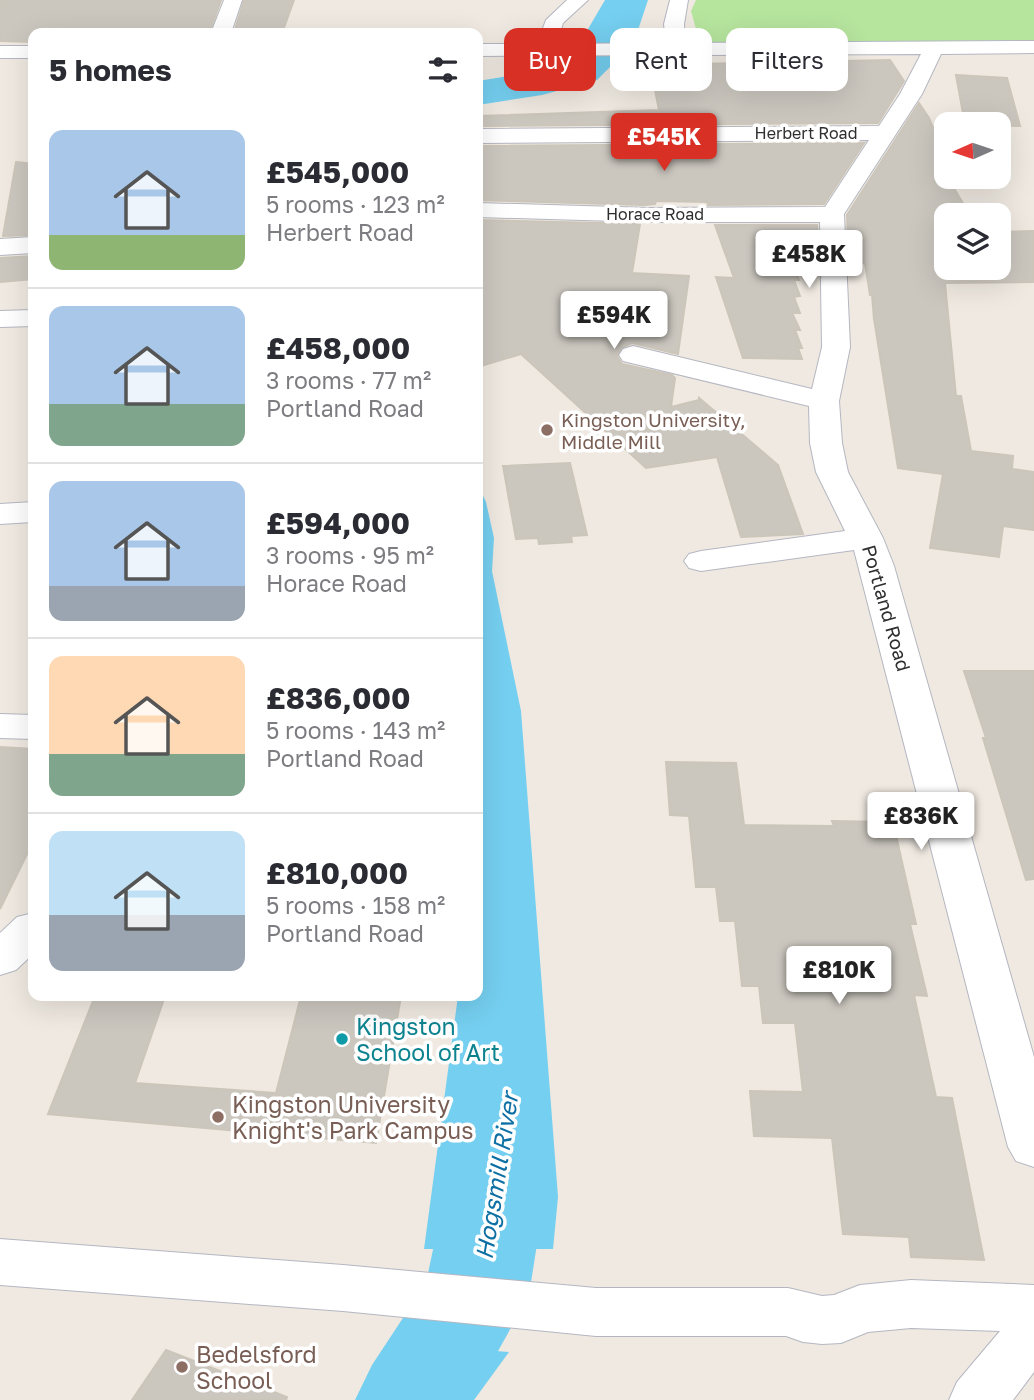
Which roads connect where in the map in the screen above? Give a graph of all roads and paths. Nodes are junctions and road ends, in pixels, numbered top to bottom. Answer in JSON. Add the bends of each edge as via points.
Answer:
{"nodes":[{"id":1,"x":233,"y":0,"type":"edge"},
{"id":2,"x":579,"y":0,"type":"edge"},
{"id":3,"x":679,"y":0,"type":"edge"},
{"id":4,"x":223,"y":28,"type":"edge"},
{"id":5,"x":549,"y":28,"type":"edge"},
{"id":6,"x":674,"y":28,"type":"edge"},
{"id":7,"x":1034,"y":47,"type":"edge"},
{"id":8,"x":712,"y":49,"type":"edge"},
{"id":9,"x":932,"y":49,"type":"junction"},
{"id":10,"x":483,"y":50,"type":"edge"},
{"id":11,"x":504,"y":50,"type":"edge"},
{"id":12,"x":0,"y":52,"type":"edge"},
{"id":13,"x":28,"y":52,"type":"edge"},
{"id":14,"x":883,"y":133,"type":"junction"},
{"id":15,"x":483,"y":136,"type":"edge"},
{"id":16,"x":483,"y":210,"type":"edge"},
{"id":17,"x":832,"y":214,"type":"junction"},
{"id":18,"x":28,"y":245,"type":"edge"},
{"id":19,"x":0,"y":247,"type":"edge"},
{"id":20,"x":28,"y":318,"type":"edge"},
{"id":21,"x":0,"y":319,"type":"edge"},
{"id":22,"x":633,"y":355,"type":"dead end"},
{"id":23,"x":824,"y":401,"type":"junction"},
{"id":24,"x":28,"y":512,"type":"edge"},
{"id":25,"x":0,"y":514,"type":"edge"},
{"id":26,"x":866,"y":538,"type":"junction"},
{"id":27,"x":701,"y":561,"type":"dead end"},
{"id":28,"x":0,"y":726,"type":"edge"},
{"id":29,"x":28,"y":727,"type":"edge"},
{"id":30,"x":28,"y":933,"type":"edge"},
{"id":31,"x":0,"y":959,"type":"edge"},
{"id":32,"x":1034,"y":1147,"type":"edge"},
{"id":33,"x":0,"y":1262,"type":"edge"},
{"id":34,"x":1034,"y":1310,"type":"edge"},
{"id":35,"x":1034,"y":1336,"type":"edge"},
{"id":36,"x":978,"y":1400,"type":"edge"}],
"edges":[{"from":1,"to":4,"type":"street"},
{"from":2,"to":5,"type":"street","via":[[553,19]]},
{"from":3,"to":6,"type":"street"},
{"from":7,"to":9,"type":"street"},
{"from":8,"to":9,"type":"street"},
{"from":9,"to":14,"type":"street","via":[[911,94]]},
{"from":10,"to":11,"type":"street"},
{"from":12,"to":13,"type":"street"},
{"from":14,"to":15,"type":"street","name":"Herbert Road"},
{"from":14,"to":17,"type":"street"},
{"from":16,"to":17,"type":"street","name":"Horace Road"},
{"from":17,"to":23,"type":"street","name":"Portland Road","via":[[836,347]]},
{"from":18,"to":19,"type":"street"},
{"from":20,"to":21,"type":"street"},
{"from":22,"to":23,"type":"street"},
{"from":23,"to":26,"type":"street","name":"Portland Road","via":[[832,472]]},
{"from":24,"to":25,"type":"street"},
{"from":26,"to":27,"type":"street"},
{"from":26,"to":32,"type":"street","name":"Portland Road"},
{"from":28,"to":29,"type":"street"},
{"from":30,"to":31,"type":"street"},
{"from":33,"to":34,"type":"street","via":[[596,1312],[788,1312],[822,1320],[841,1319],[860,1309],[911,1304]]},
{"from":35,"to":36,"type":"street"}]}
